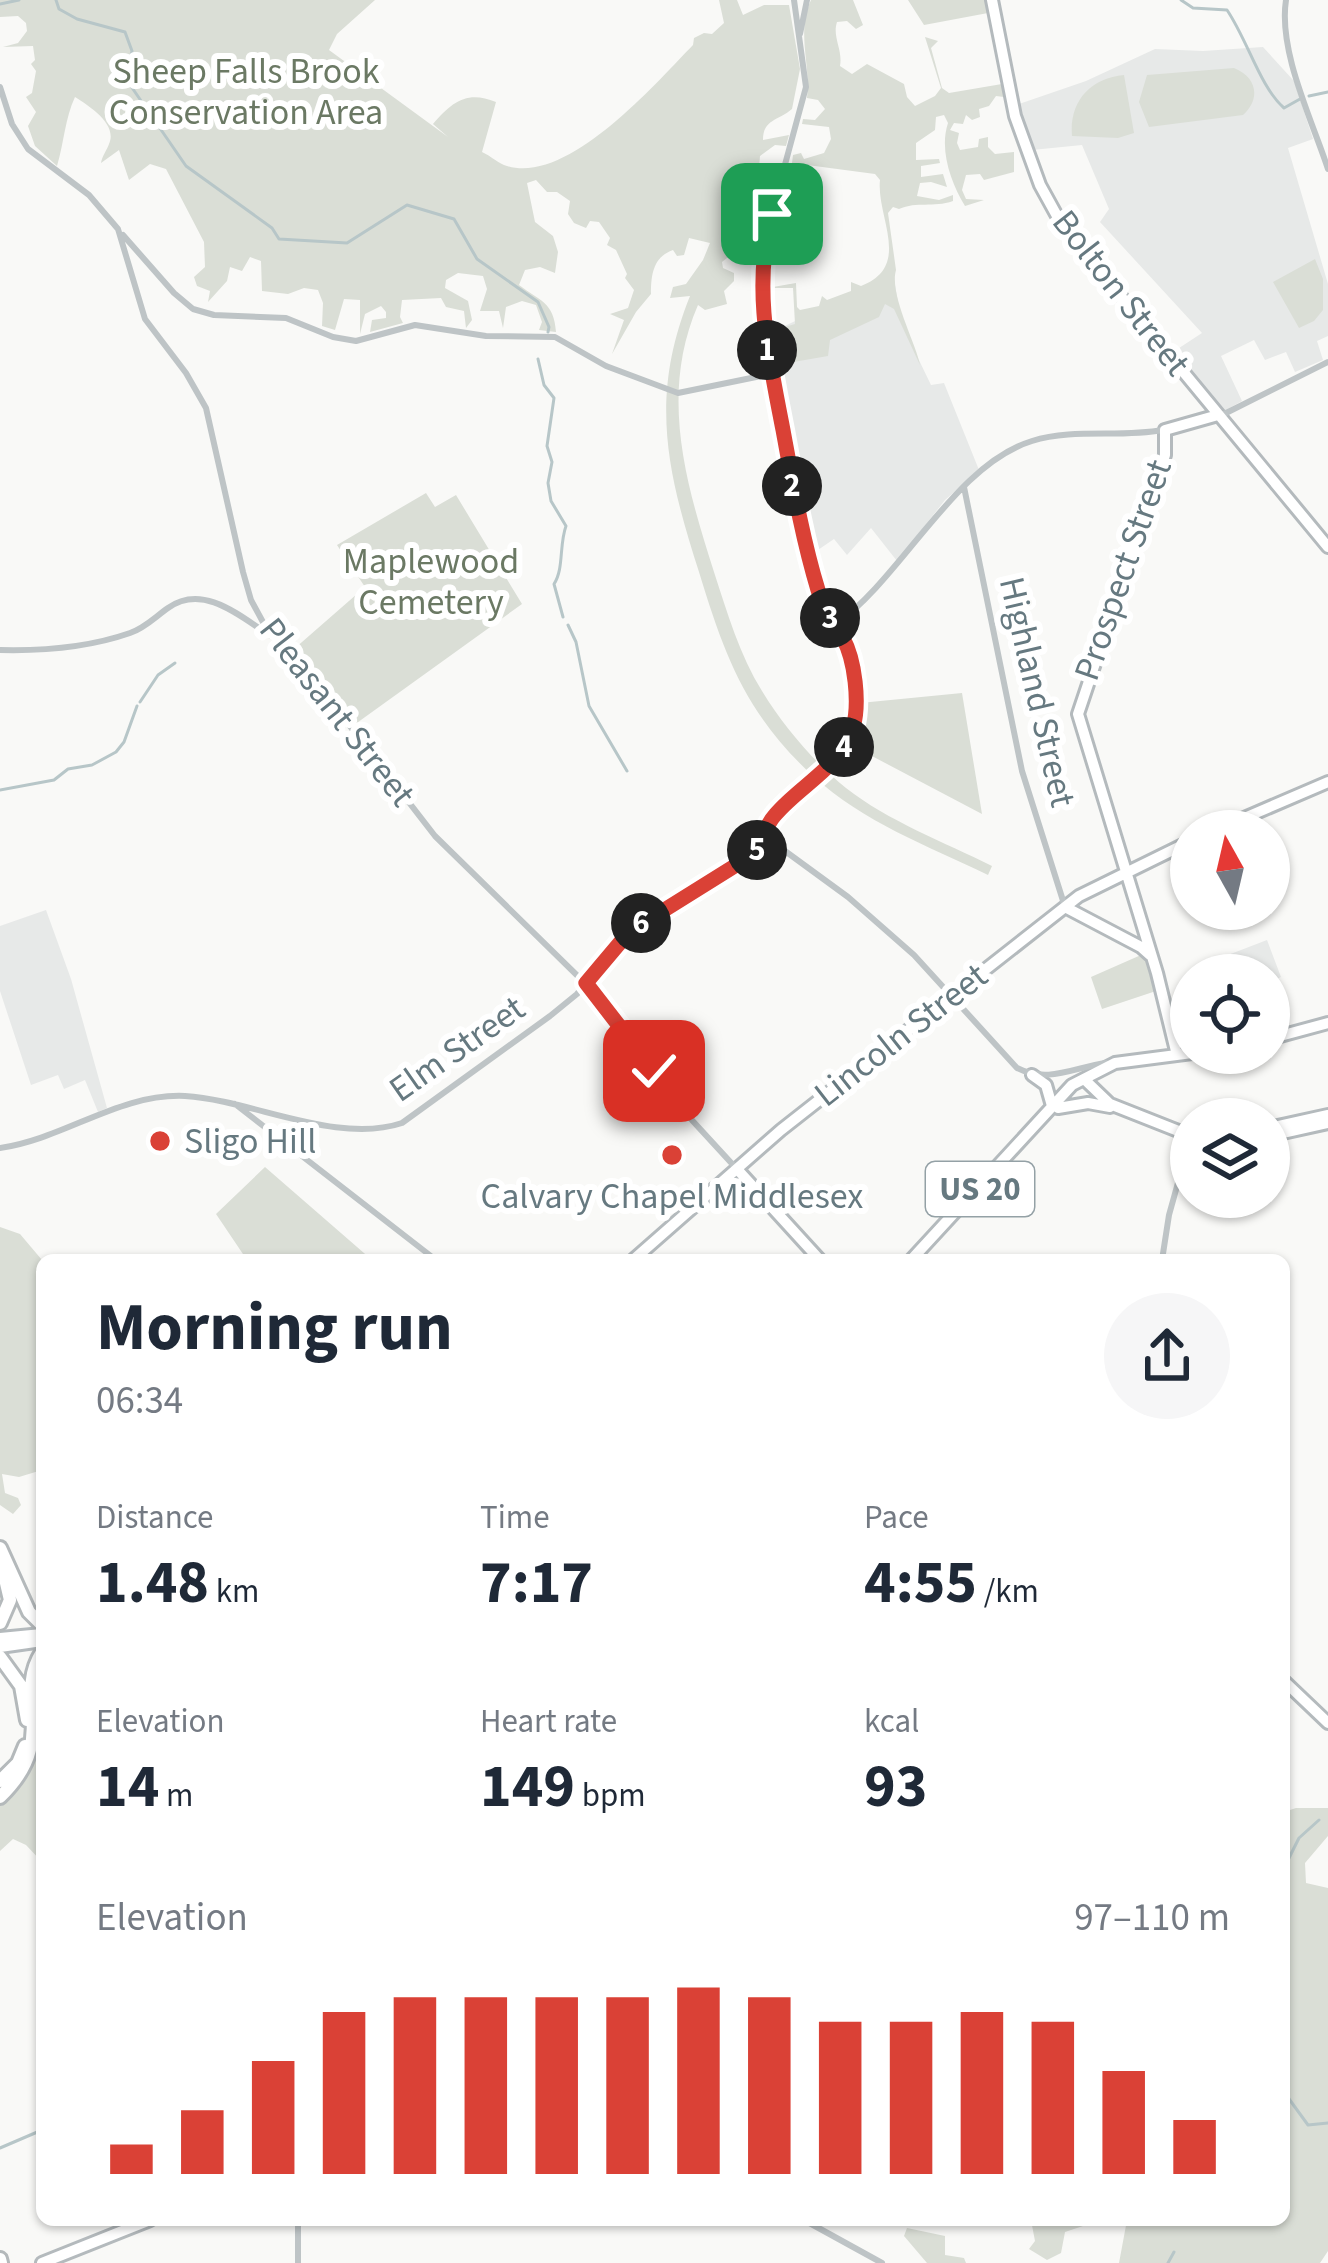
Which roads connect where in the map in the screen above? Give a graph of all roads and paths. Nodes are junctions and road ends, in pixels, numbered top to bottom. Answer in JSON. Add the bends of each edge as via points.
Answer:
{"nodes":[{"id":1,"x":794,"y":0,"type":"edge"},
{"id":2,"x":807,"y":0,"type":"edge"},
{"id":3,"x":992,"y":0,"type":"edge"},
{"id":4,"x":1286,"y":0,"type":"edge"},
{"id":5,"x":801,"y":44,"type":"junction"},
{"id":6,"x":0,"y":87,"type":"edge"},
{"id":7,"x":1328,"y":169,"type":"edge"},
{"id":8,"x":118,"y":229,"type":"junction"},
{"id":9,"x":140,"y":255,"type":"junction"},
{"id":10,"x":128,"y":260,"type":"junction"},
{"id":11,"x":1328,"y":362,"type":"edge"},
{"id":12,"x":771,"y":374,"type":"junction"},
{"id":13,"x":1218,"y":415,"type":"junction"},
{"id":14,"x":1165,"y":430,"type":"junction"},
{"id":15,"x":964,"y":487,"type":"junction"},
{"id":16,"x":1328,"y":547,"type":"edge"},
{"id":17,"x":835,"y":625,"type":"junction"},
{"id":18,"x":281,"y":645,"type":"junction"},
{"id":19,"x":0,"y":650,"type":"edge"},
{"id":20,"x":1328,"y":782,"type":"edge"},
{"id":21,"x":1263,"y":810,"type":"edge"},
{"id":22,"x":766,"y":836,"type":"junction"},
{"id":23,"x":787,"y":850,"type":"junction"},
{"id":24,"x":1170,"y":852,"type":"edge"},
{"id":25,"x":754,"y":854,"type":"junction"},
{"id":26,"x":1125,"y":874,"type":"junction"},
{"id":27,"x":1065,"y":908,"type":"junction"},
{"id":28,"x":1151,"y":956,"type":"junction"},
{"id":29,"x":586,"y":983,"type":"junction"},
{"id":30,"x":953,"y":995,"type":"junction"},
{"id":31,"x":1328,"y":1023,"type":"edge"},
{"id":32,"x":1170,"y":1024,"type":"edge"},
{"id":33,"x":1290,"y":1033,"type":"edge"},
{"id":34,"x":1170,"y":1056,"type":"edge"},
{"id":35,"x":1032,"y":1075,"type":"junction"},
{"id":36,"x":1077,"y":1078,"type":"junction"},
{"id":37,"x":234,"y":1103,"type":"junction"},
{"id":38,"x":263,"y":1110,"type":"junction"},
{"id":39,"x":1052,"y":1110,"type":"junction"},
{"id":40,"x":1124,"y":1111,"type":"junction"},
{"id":41,"x":1328,"y":1119,"type":"edge"},
{"id":42,"x":257,"y":1121,"type":"junction"},
{"id":43,"x":1290,"y":1127,"type":"edge"},
{"id":44,"x":1170,"y":1128,"type":"edge"},
{"id":45,"x":0,"y":1148,"type":"edge"},
{"id":46,"x":737,"y":1169,"type":"junction"},
{"id":47,"x":1170,"y":1211,"type":"edge"},
{"id":48,"x":428,"y":1254,"type":"edge"},
{"id":49,"x":640,"y":1254,"type":"edge"},
{"id":50,"x":815,"y":1254,"type":"edge"},
{"id":51,"x":917,"y":1254,"type":"edge"},
{"id":52,"x":1163,"y":1254,"type":"edge"},
{"id":53,"x":0,"y":1548,"type":"edge"},
{"id":54,"x":0,"y":1562,"type":"edge"},
{"id":55,"x":36,"y":1618,"type":"edge"},
{"id":56,"x":0,"y":1623,"type":"edge"},
{"id":57,"x":36,"y":1639,"type":"edge"},
{"id":58,"x":0,"y":1643,"type":"edge"},
{"id":59,"x":0,"y":1657,"type":"edge"},
{"id":60,"x":36,"y":1667,"type":"edge"},
{"id":61,"x":1290,"y":1687,"type":"edge"},
{"id":62,"x":1328,"y":1723,"type":"edge"},
{"id":63,"x":0,"y":1780,"type":"edge"},
{"id":64,"x":0,"y":1798,"type":"edge"},
{"id":65,"x":135,"y":2226,"type":"edge"},
{"id":66,"x":298,"y":2226,"type":"edge"},
{"id":67,"x":815,"y":2226,"type":"edge"},
{"id":68,"x":42,"y":2263,"type":"edge"},
{"id":69,"x":298,"y":2263,"type":"edge"},
{"id":70,"x":882,"y":2263,"type":"edge"}],
"edges":[{"from":1,"to":5,"type":"street"},
{"from":2,"to":5,"type":"street"},
{"from":3,"to":13,"type":"main road","name":"Bolton Street","via":[[1012,107],[1054,211]]},
{"from":4,"to":7,"type":"street","via":[[1290,51]]},
{"from":5,"to":12,"type":"street","name":"Elm Street","via":[[804,95],[764,242]]},
{"from":6,"to":8,"type":"street","name":"Pleasant Street","via":[[28,149],[89,195]]},
{"from":8,"to":9,"type":"street"},
{"from":8,"to":10,"type":"street","name":"Pleasant Street"},
{"from":9,"to":10,"type":"street"},
{"from":9,"to":12,"type":"street","via":[[194,309],[214,315],[286,318],[347,340],[415,325],[555,337],[678,393]]},
{"from":10,"to":18,"type":"street","name":"Pleasant Street","via":[[145,319],[206,409],[251,600]]},
{"from":11,"to":13,"type":"street"},
{"from":12,"to":17,"type":"street","name":"Elm Street","via":[[799,523]]},
{"from":13,"to":14,"type":"main road"},
{"from":13,"to":16,"type":"main road","name":"Bolton Street"},
{"from":14,"to":15,"type":"street","via":[[1028,442]]},
{"from":14,"to":26,"type":"main road","name":"Prospect Street","via":[[1165,455],[1078,707]]},
{"from":15,"to":17,"type":"street","via":[[867,601]]},
{"from":15,"to":27,"type":"street","name":"Highland Street","via":[[1022,771]]},
{"from":17,"to":22,"type":"street","name":"Elm Street","via":[[850,658],[853,728],[840,753],[779,810]]},
{"from":18,"to":19,"type":"street","via":[[228,608],[194,599],[124,635]]},
{"from":18,"to":29,"type":"street","name":"Pleasant Street","via":[[442,844]]},
{"from":20,"to":21,"type":"main road"},
{"from":22,"to":23,"type":"street"},
{"from":22,"to":25,"type":"street","name":"Elm Street"},
{"from":23,"to":25,"type":"street","name":"Elm Street"},
{"from":23,"to":30,"type":"street"},
{"from":24,"to":26,"type":"main road","name":"Lincoln Street"},
{"from":25,"to":29,"type":"street","name":"Elm Street","via":[[629,932]]},
{"from":26,"to":27,"type":"main road","name":"Lincoln Street"},
{"from":26,"to":28,"type":"main road","name":"Prospect Street"},
{"from":27,"to":28,"type":"main road"},
{"from":27,"to":30,"type":"main road","name":"Lincoln Street"},
{"from":28,"to":32,"type":"main road","name":"Prospect Street"},
{"from":29,"to":38,"type":"street","name":"Elm Street","via":[[402,1123],[334,1126]]},
{"from":29,"to":46,"type":"street","name":"Pleasant Street"},
{"from":30,"to":35,"type":"street","via":[[1010,1062]]},
{"from":30,"to":46,"type":"main road","name":"Lincoln Street"},
{"from":31,"to":33,"type":"main road"},
{"from":34,"to":36,"type":"main road"},
{"from":35,"to":36,"type":"street"},
{"from":35,"to":39,"type":"main road","via":[[1046,1084]]},
{"from":36,"to":39,"type":"main road","number":"US 20"},
{"from":36,"to":40,"type":"main road"},
{"from":37,"to":38,"type":"street","name":"Elm Street"},
{"from":37,"to":42,"type":"street"},
{"from":37,"to":45,"type":"street","name":"Elm Street","via":[[146,1098]]},
{"from":38,"to":42,"type":"street"},
{"from":39,"to":40,"type":"main road","via":[[1088,1103]]},
{"from":39,"to":51,"type":"main road","number":"US 20"},
{"from":40,"to":44,"type":"main road"},
{"from":41,"to":43,"type":"main road"},
{"from":42,"to":48,"type":"street"},
{"from":46,"to":49,"type":"main road","name":"Lincoln Street"},
{"from":46,"to":50,"type":"main road","name":"Pleasant Street"},
{"from":47,"to":52,"type":"street"},
{"from":53,"to":55,"type":"highway"},
{"from":54,"to":56,"type":"highway","via":[[10,1600]]},
{"from":57,"to":58,"type":"main road"},
{"from":59,"to":63,"type":"highway","via":[[21,1686],[27,1722],[22,1756]]},
{"from":60,"to":64,"type":"highway","via":[[30,1757]]},
{"from":61,"to":62,"type":"main road"},
{"from":65,"to":68,"type":"main road"},
{"from":66,"to":69,"type":"street"},
{"from":67,"to":70,"type":"street"}]}
